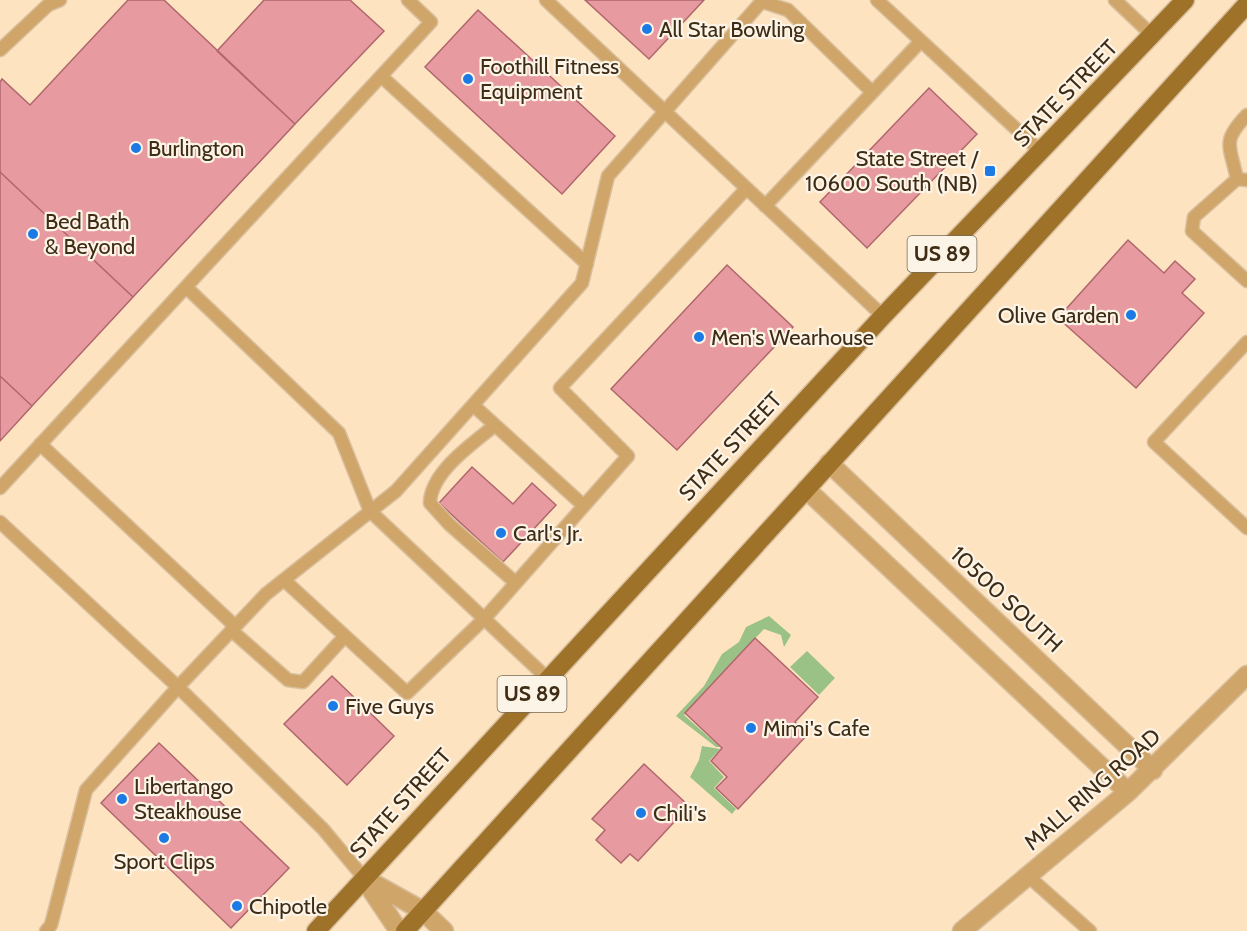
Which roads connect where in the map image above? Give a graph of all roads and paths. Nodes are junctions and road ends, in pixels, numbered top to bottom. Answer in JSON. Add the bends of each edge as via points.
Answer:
{"nodes":[{"id":1,"x":60,"y":0,"type":"edge"},
{"id":2,"x":408,"y":0,"type":"edge"},
{"id":3,"x":546,"y":0,"type":"edge"},
{"id":4,"x":877,"y":0,"type":"edge"},
{"id":5,"x":1115,"y":0,"type":"edge"},
{"id":6,"x":1185,"y":0,"type":"edge"},
{"id":7,"x":763,"y":1,"type":"edge"},
{"id":8,"x":1247,"y":4,"type":"edge"},
{"id":9,"x":1153,"y":36,"type":"junction"},
{"id":10,"x":921,"y":41,"type":"junction"},
{"id":11,"x":0,"y":50,"type":"edge"},
{"id":12,"x":381,"y":76,"type":"junction"},
{"id":13,"x":872,"y":92,"type":"junction"},
{"id":14,"x":665,"y":113,"type":"junction"},
{"id":15,"x":1247,"y":115,"type":"edge"},
{"id":16,"x":1041,"y":152,"type":"junction"},
{"id":17,"x":1242,"y":179,"type":"edge"},
{"id":18,"x":746,"y":189,"type":"junction"},
{"id":19,"x":765,"y":206,"type":"junction"},
{"id":20,"x":587,"y":264,"type":"junction"},
{"id":21,"x":1247,"y":281,"type":"edge"},
{"id":22,"x":186,"y":287,"type":"junction"},
{"id":23,"x":883,"y":316,"type":"junction"},
{"id":24,"x":1247,"y":342,"type":"edge"},
{"id":25,"x":474,"y":406,"type":"junction"},
{"id":26,"x":495,"y":425,"type":"junction"},
{"id":27,"x":40,"y":444,"type":"junction"},
{"id":28,"x":829,"y":463,"type":"junction"},
{"id":29,"x":0,"y":488,"type":"edge"},
{"id":30,"x":806,"y":489,"type":"junction"},
{"id":31,"x":584,"y":506,"type":"junction"},
{"id":32,"x":370,"y":511,"type":"junction"},
{"id":33,"x":0,"y":522,"type":"edge"},
{"id":34,"x":1247,"y":528,"type":"edge"},
{"id":35,"x":284,"y":580,"type":"junction"},
{"id":36,"x":516,"y":583,"type":"junction"},
{"id":37,"x":484,"y":619,"type":"junction"},
{"id":38,"x":233,"y":628,"type":"junction"},
{"id":39,"x":345,"y":636,"type":"junction"},
{"id":40,"x":1247,"y":675,"type":"edge"},
{"id":41,"x":547,"y":678,"type":"junction"},
{"id":42,"x":178,"y":687,"type":"junction"},
{"id":43,"x":1153,"y":770,"type":"junction"},
{"id":44,"x":1128,"y":792,"type":"junction"},
{"id":45,"x":1028,"y":876,"type":"junction"},
{"id":46,"x":364,"y":878,"type":"junction"},
{"id":47,"x":423,"y":912,"type":"junction"},
{"id":48,"x":46,"y":931,"type":"edge"},
{"id":49,"x":316,"y":931,"type":"edge"},
{"id":50,"x":399,"y":931,"type":"edge"},
{"id":51,"x":405,"y":931,"type":"edge"},
{"id":52,"x":444,"y":931,"type":"edge"},
{"id":53,"x":962,"y":931,"type":"edge"},
{"id":54,"x":1090,"y":931,"type":"edge"}],
"edges":[{"from":1,"to":11,"type":"lane","via":[[48,5]]},
{"from":2,"to":12,"type":"lane","via":[[430,22]]},
{"from":3,"to":14,"type":"lane"},
{"from":4,"to":10,"type":"lane"},
{"from":5,"to":9,"type":"lane"},
{"from":6,"to":9,"type":"main road","name":"STATE STREET","number":"US 89"},
{"from":7,"to":13,"type":"lane","via":[[788,10]]},
{"from":7,"to":14,"type":"lane"},
{"from":8,"to":28,"type":"main road","number":"US 89"},
{"from":9,"to":16,"type":"main road","name":"STATE STREET","number":"US 89"},
{"from":10,"to":13,"type":"lane"},
{"from":10,"to":16,"type":"lane"},
{"from":12,"to":20,"type":"lane"},
{"from":12,"to":22,"type":"lane"},
{"from":13,"to":19,"type":"lane"},
{"from":14,"to":18,"type":"lane"},
{"from":14,"to":20,"type":"lane","via":[[608,176]]},
{"from":15,"to":17,"type":"lane","via":[[1228,142]]},
{"from":16,"to":23,"type":"main road","name":"STATE STREET","number":"US 89"},
{"from":17,"to":21,"type":"lane","via":[[1194,217],[1192,231]]},
{"from":18,"to":19,"type":"lane"},
{"from":18,"to":31,"type":"lane","via":[[560,388],[628,456]]},
{"from":19,"to":23,"type":"lane"},
{"from":20,"to":25,"type":"lane","via":[[582,283]]},
{"from":22,"to":27,"type":"lane"},
{"from":22,"to":32,"type":"lane","via":[[339,433]]},
{"from":23,"to":41,"type":"main road","name":"STATE STREET","number":"US 89"},
{"from":24,"to":34,"type":"lane","via":[[1154,442]]},
{"from":25,"to":26,"type":"lane"},
{"from":25,"to":32,"type":"lane","via":[[396,491]]},
{"from":26,"to":31,"type":"lane"},
{"from":26,"to":36,"type":"lane","via":[[437,481],[430,503]]},
{"from":27,"to":29,"type":"lane"},
{"from":27,"to":38,"type":"lane"},
{"from":28,"to":30,"type":"main road","number":"US 89"},
{"from":28,"to":43,"type":"street","name":"10500 SOUTH"},
{"from":30,"to":44,"type":"street"},
{"from":30,"to":47,"type":"main road","number":"US 89"},
{"from":31,"to":36,"type":"lane"},
{"from":32,"to":35,"type":"lane"},
{"from":32,"to":37,"type":"lane"},
{"from":33,"to":42,"type":"lane"},
{"from":35,"to":38,"type":"lane"},
{"from":35,"to":39,"type":"lane"},
{"from":36,"to":37,"type":"lane"},
{"from":37,"to":39,"type":"lane","via":[[407,693]]},
{"from":37,"to":41,"type":"lane"},
{"from":38,"to":39,"type":"lane","via":[[288,680],[296,683],[303,682]]},
{"from":38,"to":42,"type":"lane"},
{"from":40,"to":43,"type":"street","name":"MALL RING ROAD"},
{"from":41,"to":46,"type":"main road","name":"STATE STREET","number":"US 89"},
{"from":42,"to":46,"type":"lane","via":[[323,829]]},
{"from":42,"to":48,"type":"lane","via":[[86,790],[51,925]]},
{"from":43,"to":44,"type":"street","name":"MALL RING ROAD"},
{"from":44,"to":45,"type":"street","name":"MALL RING ROAD"},
{"from":45,"to":53,"type":"street","name":"MALL RING ROAD"},
{"from":45,"to":54,"type":"lane"},
{"from":46,"to":47,"type":"street"},
{"from":46,"to":49,"type":"main road","name":"STATE STREET","number":"US 89"},
{"from":46,"to":50,"type":"street"},
{"from":47,"to":51,"type":"main road","number":"US 89"},
{"from":47,"to":52,"type":"street"}]}
